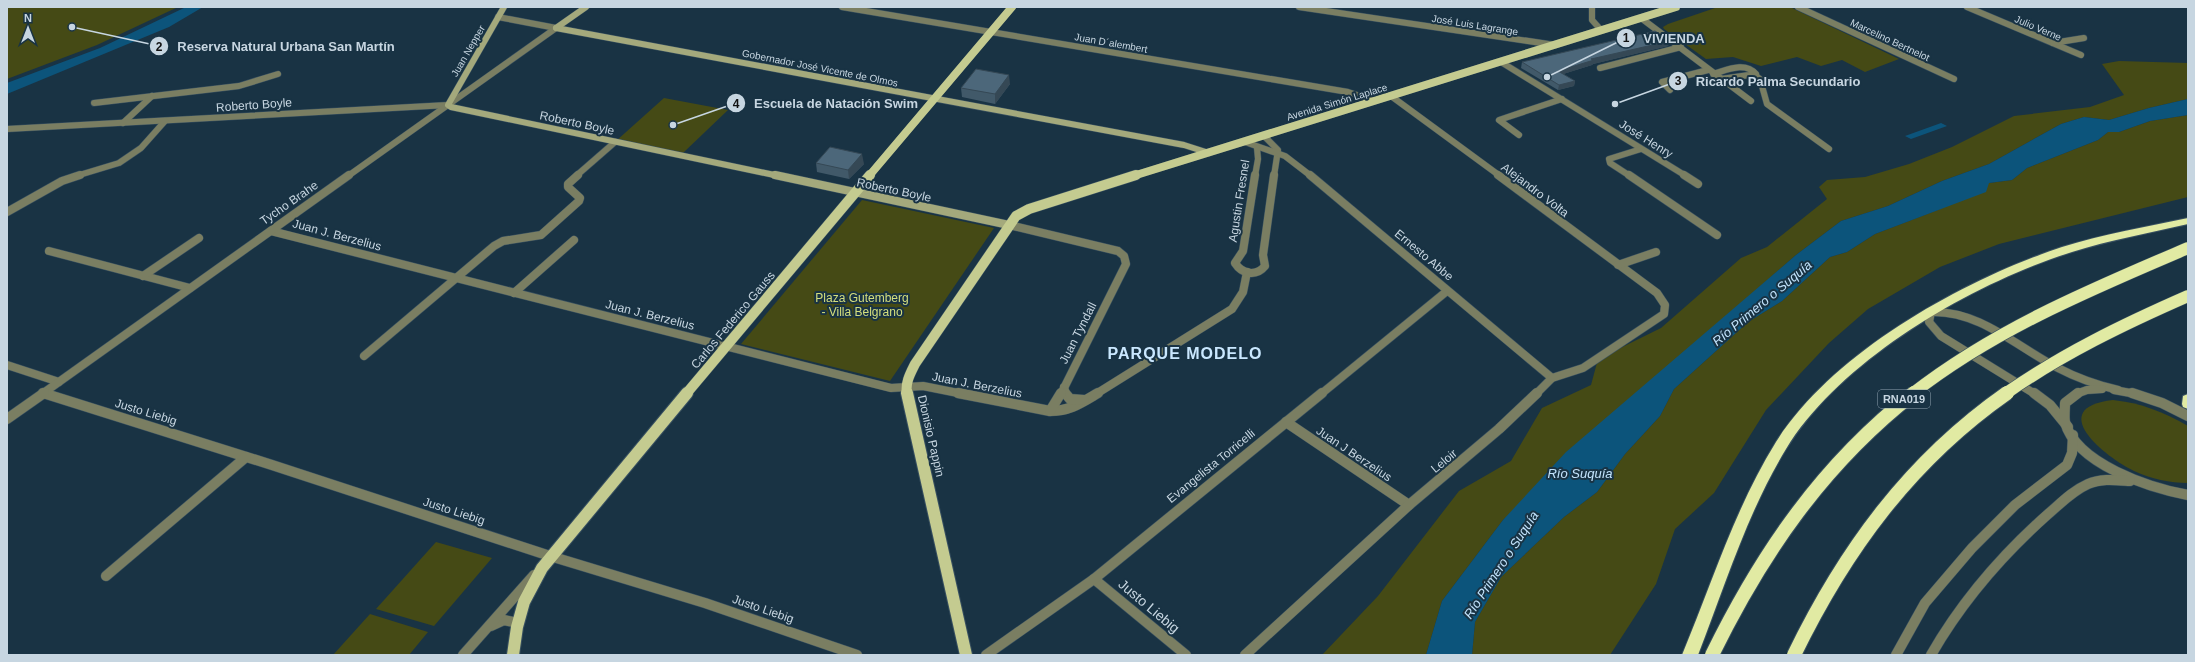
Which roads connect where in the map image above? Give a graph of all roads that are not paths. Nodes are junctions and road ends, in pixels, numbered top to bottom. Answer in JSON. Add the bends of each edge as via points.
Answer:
{"nodes":[{"id":1,"x":504,"y":7,"type":"edge"},
{"id":2,"x":586,"y":7,"type":"edge"},
{"id":3,"x":842,"y":7,"type":"edge"},
{"id":4,"x":1012,"y":7,"type":"edge"},
{"id":5,"x":1299,"y":7,"type":"edge"},
{"id":6,"x":1592,"y":7,"type":"edge"},
{"id":7,"x":1676,"y":7,"type":"edge"},
{"id":8,"x":1798,"y":7,"type":"edge"},
{"id":9,"x":1966,"y":7,"type":"edge"},
{"id":10,"x":498,"y":17,"type":"junction"},
{"id":11,"x":1641,"y":18,"type":"junction"},
{"id":12,"x":556,"y":28,"type":"junction"},
{"id":13,"x":1601,"y":30,"type":"junction"},
{"id":14,"x":991,"y":32,"type":"junction"},
{"id":15,"x":2084,"y":38,"type":"dead end"},
{"id":16,"x":2052,"y":43,"type":"junction"},
{"id":17,"x":1555,"y":45,"type":"junction"},
{"id":18,"x":1681,"y":47,"type":"junction"},
{"id":19,"x":2080,"y":55,"type":"dead end"},
{"id":20,"x":1501,"y":62,"type":"junction"},
{"id":21,"x":1600,"y":68,"type":"dead end"},
{"id":22,"x":1710,"y":72,"type":"junction"},
{"id":23,"x":278,"y":74,"type":"dead end"},
{"id":24,"x":1756,"y":75,"type":"junction"},
{"id":25,"x":1721,"y":79,"type":"junction"},
{"id":26,"x":1954,"y":79,"type":"dead end"},
{"id":27,"x":1670,"y":90,"type":"dead end"},
{"id":28,"x":152,"y":96,"type":"junction"},
{"id":29,"x":1391,"y":96,"type":"junction"},
{"id":30,"x":934,"y":99,"type":"junction"},
{"id":31,"x":1562,"y":99,"type":"junction"},
{"id":32,"x":1375,"y":101,"type":"junction"},
{"id":33,"x":1750,"y":101,"type":"dead end"},
{"id":34,"x":94,"y":103,"type":"dead end"},
{"id":35,"x":448,"y":105,"type":"junction"},
{"id":36,"x":165,"y":121,"type":"junction"},
{"id":37,"x":123,"y":123,"type":"junction"},
{"id":38,"x":7,"y":129,"type":"edge"},
{"id":39,"x":1519,"y":135,"type":"dead end"},
{"id":40,"x":1264,"y":136,"type":"junction"},
{"id":41,"x":615,"y":142,"type":"junction"},
{"id":42,"x":1245,"y":142,"type":"junction"},
{"id":43,"x":1257,"y":148,"type":"junction"},
{"id":44,"x":1641,"y":149,"type":"junction"},
{"id":45,"x":1830,"y":149,"type":"dead end"},
{"id":46,"x":1209,"y":153,"type":"junction"},
{"id":47,"x":1279,"y":153,"type":"junction"},
{"id":48,"x":1698,"y":184,"type":"dead end"},
{"id":49,"x":855,"y":193,"type":"junction"},
{"id":50,"x":7,"y":212,"type":"edge"},
{"id":51,"x":2188,"y":221,"type":"edge"},
{"id":52,"x":1009,"y":225,"type":"junction"},
{"id":53,"x":271,"y":230,"type":"junction"},
{"id":54,"x":1717,"y":235,"type":"dead end"},
{"id":55,"x":198,"y":238,"type":"dead end"},
{"id":56,"x":574,"y":240,"type":"dead end"},
{"id":57,"x":2188,"y":248,"type":"edge"},
{"id":58,"x":49,"y":251,"type":"dead end"},
{"id":59,"x":1656,"y":252,"type":"dead end"},
{"id":60,"x":1126,"y":264,"type":"joint"},
{"id":61,"x":1618,"y":265,"type":"junction"},
{"id":62,"x":1248,"y":272,"type":"junction"},
{"id":63,"x":143,"y":276,"type":"junction"},
{"id":64,"x":455,"y":278,"type":"junction"},
{"id":65,"x":190,"y":288,"type":"junction"},
{"id":66,"x":1447,"y":290,"type":"junction"},
{"id":67,"x":514,"y":293,"type":"junction"},
{"id":68,"x":2188,"y":296,"type":"edge"},
{"id":69,"x":1665,"y":303,"type":"joint"},
{"id":70,"x":1931,"y":312,"type":"junction"},
{"id":71,"x":728,"y":347,"type":"junction"},
{"id":72,"x":364,"y":356,"type":"dead end"},
{"id":73,"x":7,"y":365,"type":"edge"},
{"id":74,"x":1552,"y":378,"type":"junction"},
{"id":75,"x":59,"y":382,"type":"junction"},
{"id":76,"x":1064,"y":387,"type":"junction"},
{"id":77,"x":906,"y":388,"type":"junction"},
{"id":78,"x":2118,"y":390,"type":"junction"},
{"id":79,"x":43,"y":393,"type":"junction"},
{"id":80,"x":1087,"y":399,"type":"junction"},
{"id":81,"x":2188,"y":400,"type":"edge"},
{"id":82,"x":2188,"y":404,"type":"edge"},
{"id":83,"x":1050,"y":411,"type":"junction"},
{"id":84,"x":2188,"y":416,"type":"edge"},
{"id":85,"x":7,"y":419,"type":"edge"},
{"id":86,"x":1286,"y":422,"type":"junction"},
{"id":87,"x":2070,"y":431,"type":"junction"},
{"id":88,"x":246,"y":457,"type":"junction"},
{"id":89,"x":2135,"y":481,"type":"junction"},
{"id":90,"x":2188,"y":495,"type":"edge"},
{"id":91,"x":1409,"y":505,"type":"junction"},
{"id":92,"x":550,"y":556,"type":"junction"},
{"id":93,"x":538,"y":571,"type":"junction"},
{"id":94,"x":106,"y":576,"type":"dead end"},
{"id":95,"x":1094,"y":579,"type":"junction"},
{"id":96,"x":518,"y":623,"type":"junction"},
{"id":97,"x":480,"y":634,"type":"junction"},
{"id":98,"x":1803,"y":635,"type":"junction"},
{"id":99,"x":463,"y":655,"type":"edge"},
{"id":100,"x":513,"y":655,"type":"edge"},
{"id":101,"x":857,"y":655,"type":"edge"},
{"id":102,"x":966,"y":655,"type":"edge"},
{"id":103,"x":986,"y":655,"type":"edge"},
{"id":104,"x":1186,"y":655,"type":"edge"},
{"id":105,"x":1245,"y":655,"type":"edge"},
{"id":106,"x":1690,"y":655,"type":"edge"},
{"id":107,"x":1712,"y":655,"type":"edge"},
{"id":108,"x":1794,"y":655,"type":"edge"},
{"id":109,"x":1800,"y":655,"type":"edge"},
{"id":110,"x":1896,"y":655,"type":"edge"},
{"id":111,"x":1931,"y":655,"type":"edge"}],
"edges":[{"from":1,"to":10,"type":"main road","name":"Juan Nepper"},
{"from":2,"to":12,"type":"main road","name":"Tycho Brahe"},
{"from":3,"to":14,"type":"street","name":"Juan D´alembert"},
{"from":4,"to":14,"type":"main road","name":"Carlos Federico Gauss"},
{"from":5,"to":17,"type":"street","name":"José Luis Lagrange"},
{"from":6,"to":13,"type":"street","via":[[1590,20]]},
{"from":7,"to":11,"type":"main road","name":"Avenida Simón Laplace"},
{"from":8,"to":26,"type":"street","name":"Marcelino Bertnelot"},
{"from":9,"to":16,"type":"street","name":"Julio Verne"},
{"from":10,"to":12,"type":"street","name":"Gobernador José Vicente de Olmos"},
{"from":10,"to":35,"type":"main road","name":"Juan Nepper"},
{"from":11,"to":13,"type":"main road","name":"Avenida Simón Laplace"},
{"from":11,"to":18,"type":"street"},
{"from":12,"to":30,"type":"main road","name":"Gobernador José Vicente de Olmos"},
{"from":12,"to":35,"type":"street","name":"Tycho Brahe"},
{"from":13,"to":17,"type":"main road","name":"Avenida Simón Laplace"},
{"from":14,"to":30,"type":"main road","name":"Carlos Federico Gauss"},
{"from":14,"to":32,"type":"street","name":"Juan D´alembert","via":[[1348,92]]},
{"from":15,"to":16,"type":"street"},
{"from":16,"to":19,"type":"street","name":"Julio Verne"},
{"from":17,"to":20,"type":"main road","name":"Avenida Simón Laplace"},
{"from":18,"to":21,"type":"street"},
{"from":18,"to":22,"type":"street"},
{"from":20,"to":29,"type":"main road","name":"Avenida Simón Laplace"},
{"from":20,"to":31,"type":"street","name":"José Henry"},
{"from":22,"to":24,"type":"street","via":[[1742,66],[1754,70]]},
{"from":22,"to":25,"type":"street"},
{"from":22,"to":27,"type":"street","via":[[1662,82]]},
{"from":23,"to":28,"type":"street","via":[[239,86]]},
{"from":24,"to":25,"type":"street"},
{"from":24,"to":45,"type":"street","via":[[1760,79],[1767,104]]},
{"from":25,"to":33,"type":"street"},
{"from":28,"to":34,"type":"street"},
{"from":28,"to":37,"type":"street"},
{"from":29,"to":32,"type":"main road","name":"Avenida Simón Laplace"},
{"from":29,"to":61,"type":"street","name":"Alejandro Volta"},
{"from":30,"to":46,"type":"main road","name":"Gobernador José Vicente de Olmos","via":[[1184,145]]},
{"from":30,"to":49,"type":"main road","name":"Carlos Federico Gauss"},
{"from":31,"to":39,"type":"street","via":[[1499,120]]},
{"from":31,"to":44,"type":"street","name":"José Henry"},
{"from":32,"to":40,"type":"main road","name":"Avenida Simón Laplace"},
{"from":35,"to":36,"type":"street","name":"Roberto Boyle"},
{"from":35,"to":41,"type":"main road","name":"Roberto Boyle"},
{"from":35,"to":53,"type":"street","name":"Tycho Brahe"},
{"from":36,"to":37,"type":"street","name":"Roberto Boyle"},
{"from":36,"to":50,"type":"street","via":[[141,148],[119,163],[62,181]]},
{"from":37,"to":38,"type":"street","name":"Roberto Boyle"},
{"from":40,"to":42,"type":"main road","name":"Avenida Simón Laplace"},
{"from":40,"to":47,"type":"street","name":"Ernesto Abbe","via":[[1278,148]]},
{"from":41,"to":49,"type":"main road","name":"Roberto Boyle"},
{"from":41,"to":64,"type":"street","via":[[571,179],[568,187],[580,198],[579,201],[541,234],[503,241]]},
{"from":42,"to":43,"type":"street","name":"Ernesto Abbe"},
{"from":42,"to":46,"type":"main road","name":"Avenida Simón Laplace"},
{"from":43,"to":47,"type":"street","name":"Ernesto Abbe"},
{"from":43,"to":62,"type":"street","name":"Agustin Fresnel","via":[[1258,160],[1243,251],[1235,263],[1239,269]]},
{"from":44,"to":48,"type":"street","name":"José Henry"},
{"from":44,"to":54,"type":"street","via":[[1609,159],[1610,163]]},
{"from":46,"to":52,"type":"main road","name":"Avenida Simón Laplace","via":[[1029,208],[1016,216]]},
{"from":47,"to":62,"type":"street","via":[[1263,255],[1265,266],[1261,271]]},
{"from":47,"to":66,"type":"street","name":"Ernesto Abbe","via":[[1290,159]]},
{"from":49,"to":52,"type":"main road","name":"Roberto Boyle"},
{"from":49,"to":71,"type":"main road","name":"Carlos Federico Gauss"},
{"from":51,"to":70,"type":"highway","via":[[2083,245],[2023,266]]},
{"from":52,"to":60,"type":"street","name":"Roberto Boyle","via":[[1118,251],[1122,253]]},
{"from":52,"to":77,"type":"main road","name":"Dionisio Pappin","via":[[915,364]]},
{"from":53,"to":64,"type":"street","name":"Juan J. Berzelius"},
{"from":53,"to":65,"type":"street","name":"Tycho Brahe"},
{"from":55,"to":63,"type":"street"},
{"from":56,"to":67,"type":"street"},
{"from":57,"to":107,"type":"highway","number":"RNA019","bridge":true,"via":[[2060,304],[2007,331],[1956,361],[1906,397],[1835,464],[1781,532],[1760,563]]},
{"from":58,"to":63,"type":"street"},
{"from":59,"to":61,"type":"street"},
{"from":60,"to":76,"type":"street","name":"Juan Tyndall"},
{"from":61,"to":69,"type":"street","name":"Alejandro Volta"},
{"from":62,"to":80,"type":"street","via":[[1244,295],[1232,309]]},
{"from":63,"to":65,"type":"street"},
{"from":64,"to":67,"type":"street","name":"Juan J. Berzelius"},
{"from":64,"to":72,"type":"street"},
{"from":65,"to":75,"type":"street","name":"Tycho Brahe"},
{"from":66,"to":74,"type":"street","name":"Ernesto Abbe"},
{"from":66,"to":86,"type":"street","name":"Evangelista Torricelli"},
{"from":67,"to":71,"type":"street","name":"Juan J. Berzelius"},
{"from":68,"to":98,"type":"highway","bridge":true,"via":[[2064,356],[2004,394],[1957,431],[1906,482],[1861,537]]},
{"from":69,"to":74,"type":"street","name":"Leloir","via":[[1664,314],[1583,368]]},
{"from":70,"to":78,"type":"street","via":[[1951,312],[1970,318],[2072,375]]},
{"from":70,"to":87,"type":"street","via":[[1928,320],[1941,336],[2033,392],[2050,405]]},
{"from":70,"to":106,"type":"highway","via":[[1844,373],[1816,399],[1782,443],[1756,493]]},
{"from":71,"to":77,"type":"street","name":"Juan J. Berzelius","via":[[891,388]]},
{"from":71,"to":92,"type":"main road","name":"Carlos Federico Gauss"},
{"from":73,"to":75,"type":"street"},
{"from":74,"to":91,"type":"street","name":"Leloir","via":[[1499,429]]},
{"from":75,"to":79,"type":"street","name":"Tycho Brahe"},
{"from":76,"to":80,"type":"street","via":[[1070,399]]},
{"from":76,"to":83,"type":"street","name":"Juan Tyndall"},
{"from":77,"to":83,"type":"street","name":"Juan J. Berzelius","via":[[923,386]]},
{"from":77,"to":102,"type":"main road","name":"Dionisio Pappin"},
{"from":78,"to":84,"type":"street","via":[[2162,402]]},
{"from":78,"to":87,"type":"street","via":[[2090,389],[2074,394],[2065,403],[2064,410]]},
{"from":79,"to":85,"type":"street","name":"Tycho Brahe"},
{"from":79,"to":88,"type":"street","name":"Justo Liebig"},
{"from":80,"to":83,"type":"street","via":[[1070,409]]},
{"from":81,"to":82,"type":"highway"},
{"from":86,"to":91,"type":"street","name":"Juan J Berzelius"},
{"from":86,"to":95,"type":"street","name":"Evangelista Torricelli"},
{"from":87,"to":89,"type":"street","via":[[2089,454]]},
{"from":87,"to":110,"type":"street","via":[[2072,453],[2066,465],[2052,479],[2015,505],[1972,548],[1925,603]]},
{"from":88,"to":92,"type":"street","name":"Justo Liebig"},
{"from":88,"to":94,"type":"street"},
{"from":89,"to":90,"type":"street"},
{"from":89,"to":111,"type":"street","via":[[2098,480],[2067,497],[1996,563],[1948,623]]},
{"from":91,"to":105,"type":"street","name":"Leloir"},
{"from":92,"to":93,"type":"main road","name":"Carlos Federico Gauss"},
{"from":92,"to":101,"type":"street","name":"Justo Liebig","via":[[705,603]]},
{"from":93,"to":96,"type":"main road","name":"Carlos Federico Gauss"},
{"from":93,"to":97,"type":"street"},
{"from":95,"to":103,"type":"street","name":"Evangelista Torricelli"},
{"from":95,"to":104,"type":"street","name":"Justo Liebig"},
{"from":96,"to":97,"type":"street","via":[[508,619],[500,620]]},
{"from":96,"to":100,"type":"main road","name":"Carlos Federico Gauss"},
{"from":97,"to":99,"type":"street"},
{"from":98,"to":108,"type":"highway","bridge":true},
{"from":98,"to":109,"type":"highway","bridge":true}]}
